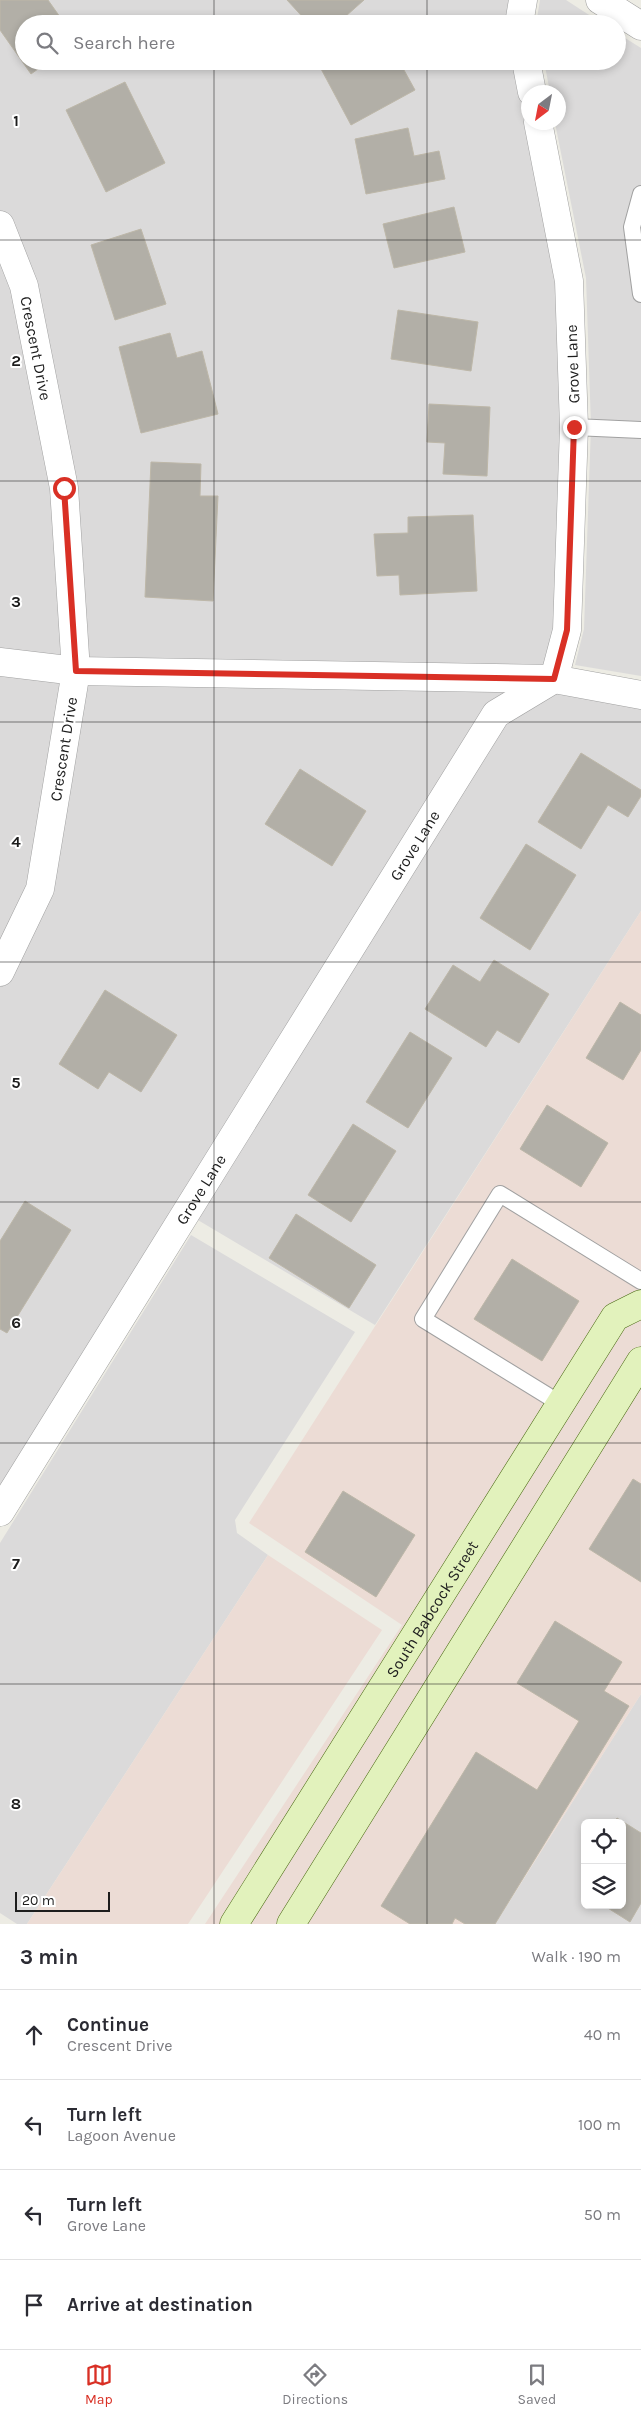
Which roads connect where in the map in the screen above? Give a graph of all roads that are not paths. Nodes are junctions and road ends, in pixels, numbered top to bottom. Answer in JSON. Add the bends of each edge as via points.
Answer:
{"nodes":[{"id":1,"x":523,"y":0,"type":"edge"},
{"id":2,"x":600,"y":0,"type":"edge"},
{"id":3,"x":520,"y":15,"type":"edge"},
{"id":4,"x":624,"y":15,"type":"edge"},
{"id":5,"x":626,"y":16,"type":"edge"},
{"id":6,"x":641,"y":26,"type":"edge"},
{"id":7,"x":528,"y":70,"type":"edge"},
{"id":8,"x":531,"y":85,"type":"edge"},
{"id":9,"x":540,"y":130,"type":"edge"},
{"id":10,"x":641,"y":194,"type":"edge"},
{"id":11,"x":0,"y":226,"type":"edge"},
{"id":12,"x":641,"y":294,"type":"edge"},
{"id":13,"x":574,"y":427,"type":"junction"},
{"id":14,"x":641,"y":430,"type":"edge"},
{"id":15,"x":0,"y":662,"type":"edge"},
{"id":16,"x":76,"y":671,"type":"junction"},
{"id":17,"x":554,"y":679,"type":"junction"},
{"id":18,"x":641,"y":695,"type":"edge"},
{"id":19,"x":0,"y":972,"type":"edge"},
{"id":20,"x":641,"y":1281,"type":"edge"},
{"id":21,"x":641,"y":1304,"type":"edge"},
{"id":22,"x":641,"y":1361,"type":"edge"},
{"id":23,"x":561,"y":1404,"type":"junction"},
{"id":24,"x":0,"y":1512,"type":"edge"},
{"id":25,"x":234,"y":1924,"type":"edge"},
{"id":26,"x":291,"y":1924,"type":"edge"}],
"edges":[{"from":1,"to":3,"type":"street"},
{"from":2,"to":4,"type":"street"},
{"from":5,"to":6,"type":"street"},
{"from":7,"to":8,"type":"street"},
{"from":9,"to":13,"type":"street","name":"Grove Lane","via":[[569,280]]},
{"from":10,"to":12,"type":"lane","via":[[632,228]]},
{"from":11,"to":16,"type":"street","name":"Crescent Drive","via":[[24,286],[64,488]]},
{"from":13,"to":14,"type":"lane"},
{"from":13,"to":17,"type":"street","name":"Grove Lane","via":[[567,630]]},
{"from":15,"to":16,"type":"street"},
{"from":16,"to":17,"type":"street"},
{"from":16,"to":19,"type":"street","name":"Crescent Drive","via":[[40,889]]},
{"from":17,"to":18,"type":"street"},
{"from":17,"to":24,"type":"street","name":"Grove Lane","via":[[496,714]]},
{"from":20,"to":23,"type":"lane","via":[[500,1194],[423,1319]]},
{"from":21,"to":23,"type":"main road","name":"South Babcock Street","via":[[615,1317]]},
{"from":22,"to":26,"type":"main road"},
{"from":23,"to":25,"type":"main road","name":"South Babcock Street"}]}
